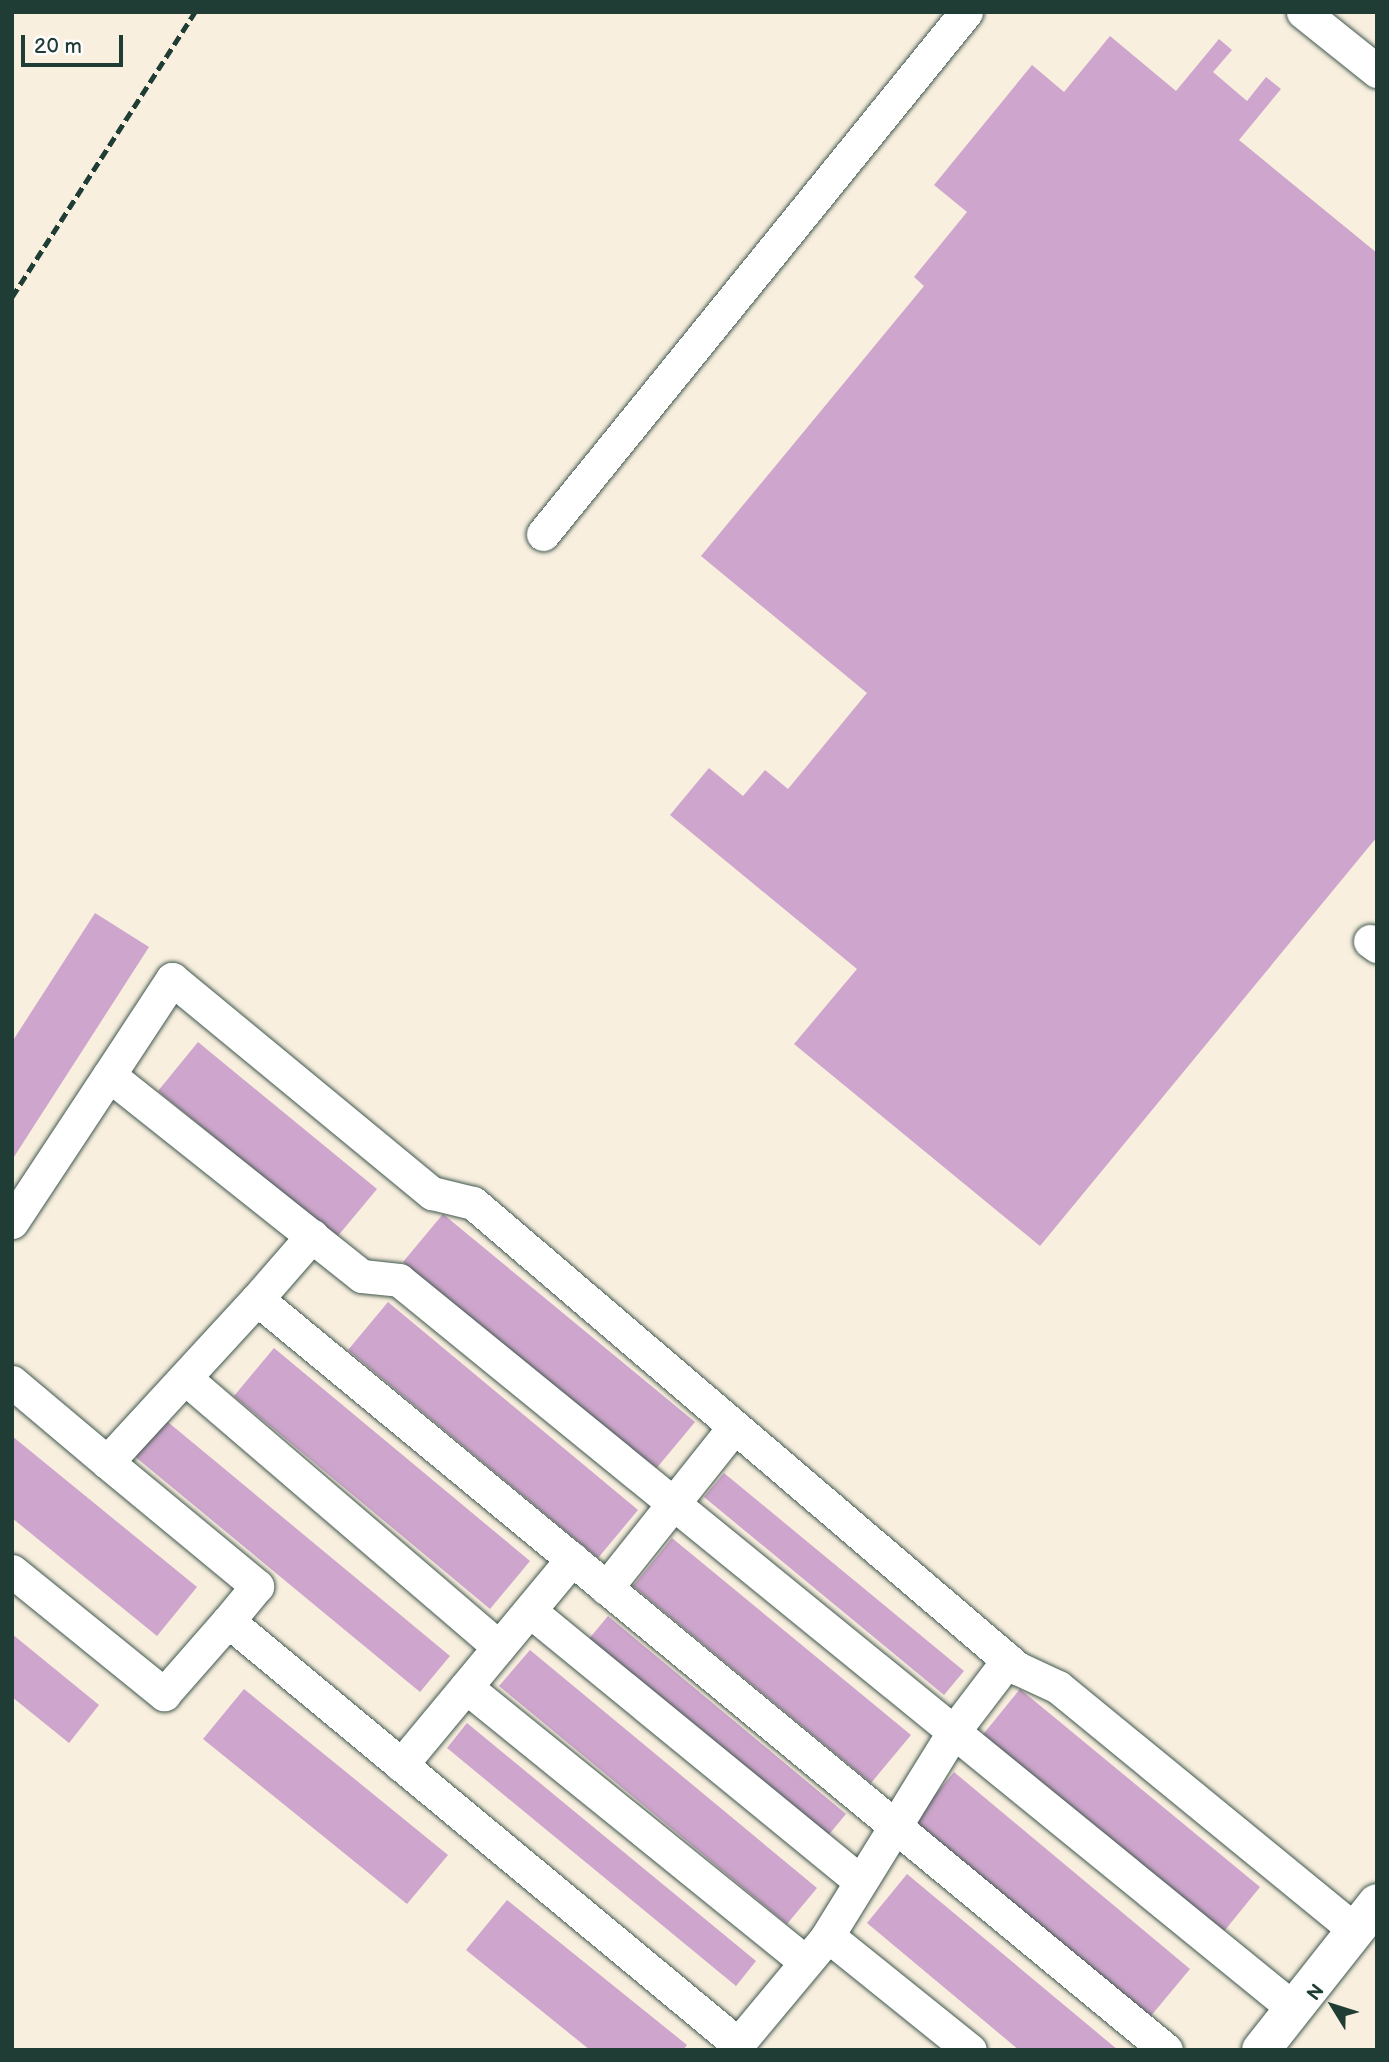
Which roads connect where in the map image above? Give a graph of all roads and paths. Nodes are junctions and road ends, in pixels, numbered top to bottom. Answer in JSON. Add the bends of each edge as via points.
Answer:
{"nodes":[{"id":1,"x":966,"y":12,"type":"edge"},
{"id":2,"x":1303,"y":12,"type":"edge"},
{"id":3,"x":1377,"y":71,"type":"edge"},
{"id":4,"x":543,"y":534,"type":"dead end"},
{"id":5,"x":110,"y":1075,"type":"junction"},
{"id":6,"x":12,"y":1222,"type":"edge"},
{"id":7,"x":312,"y":1236,"type":"junction"},
{"id":8,"x":257,"y":1299,"type":"junction"},
{"id":9,"x":184,"y":1378,"type":"junction"},
{"id":10,"x":12,"y":1382,"type":"edge"},
{"id":11,"x":734,"y":1427,"type":"junction"},
{"id":12,"x":107,"y":1462,"type":"junction"},
{"id":13,"x":674,"y":1503,"type":"junction"},
{"id":14,"x":572,"y":1559,"type":"junction"},
{"id":15,"x":12,"y":1571,"type":"edge"},
{"id":16,"x":606,"y":1588,"type":"junction"},
{"id":17,"x":530,"y":1611,"type":"junction"},
{"id":18,"x":228,"y":1621,"type":"junction"},
{"id":19,"x":499,"y":1647,"type":"junction"},
{"id":20,"x":1008,"y":1660,"type":"junction"},
{"id":21,"x":466,"y":1687,"type":"junction"},
{"id":22,"x":954,"y":1731,"type":"junction"},
{"id":23,"x":401,"y":1765,"type":"junction"},
{"id":24,"x":894,"y":1826,"type":"junction"},
{"id":25,"x":859,"y":1880,"type":"junction"},
{"id":26,"x":1366,"y":1917,"type":"edge"},
{"id":27,"x":814,"y":1953,"type":"junction"},
{"id":28,"x":1293,"y":2008,"type":"junction"},
{"id":29,"x":970,"y":2050,"type":"edge"},
{"id":30,"x":1167,"y":2050,"type":"edge"},
{"id":31,"x":1261,"y":2050,"type":"edge"}],
"edges":[{"from":1,"to":4,"type":"lane"},
{"from":2,"to":3,"type":"lane"},
{"from":5,"to":6,"type":"lane"},
{"from":5,"to":7,"type":"lane"},
{"from":5,"to":11,"type":"lane","via":[[172,979],[432,1193],[473,1203]]},
{"from":7,"to":8,"type":"lane"},
{"from":7,"to":13,"type":"lane","via":[[362,1276],[399,1280]]},
{"from":8,"to":9,"type":"lane"},
{"from":8,"to":14,"type":"lane"},
{"from":9,"to":12,"type":"lane"},
{"from":9,"to":19,"type":"lane"},
{"from":10,"to":12,"type":"lane"},
{"from":11,"to":13,"type":"lane"},
{"from":11,"to":20,"type":"lane"},
{"from":12,"to":18,"type":"lane","via":[[257,1586]]},
{"from":13,"to":16,"type":"lane"},
{"from":13,"to":22,"type":"lane"},
{"from":14,"to":16,"type":"lane"},
{"from":14,"to":17,"type":"lane"},
{"from":15,"to":18,"type":"lane","via":[[164,1694]]},
{"from":16,"to":24,"type":"lane"},
{"from":17,"to":19,"type":"lane"},
{"from":17,"to":25,"type":"lane"},
{"from":18,"to":23,"type":"lane"},
{"from":19,"to":21,"type":"lane"},
{"from":20,"to":22,"type":"lane"},
{"from":20,"to":26,"type":"lane","via":[[1058,1687]]},
{"from":21,"to":23,"type":"lane"},
{"from":21,"to":27,"type":"lane"},
{"from":22,"to":24,"type":"lane"},
{"from":22,"to":28,"type":"lane"},
{"from":23,"to":27,"type":"lane","via":[[738,2044]]},
{"from":24,"to":25,"type":"lane"},
{"from":24,"to":30,"type":"lane"},
{"from":25,"to":27,"type":"lane"},
{"from":26,"to":28,"type":"main road"},
{"from":27,"to":29,"type":"lane","via":[[828,1936]]},
{"from":28,"to":31,"type":"main road"}]}
